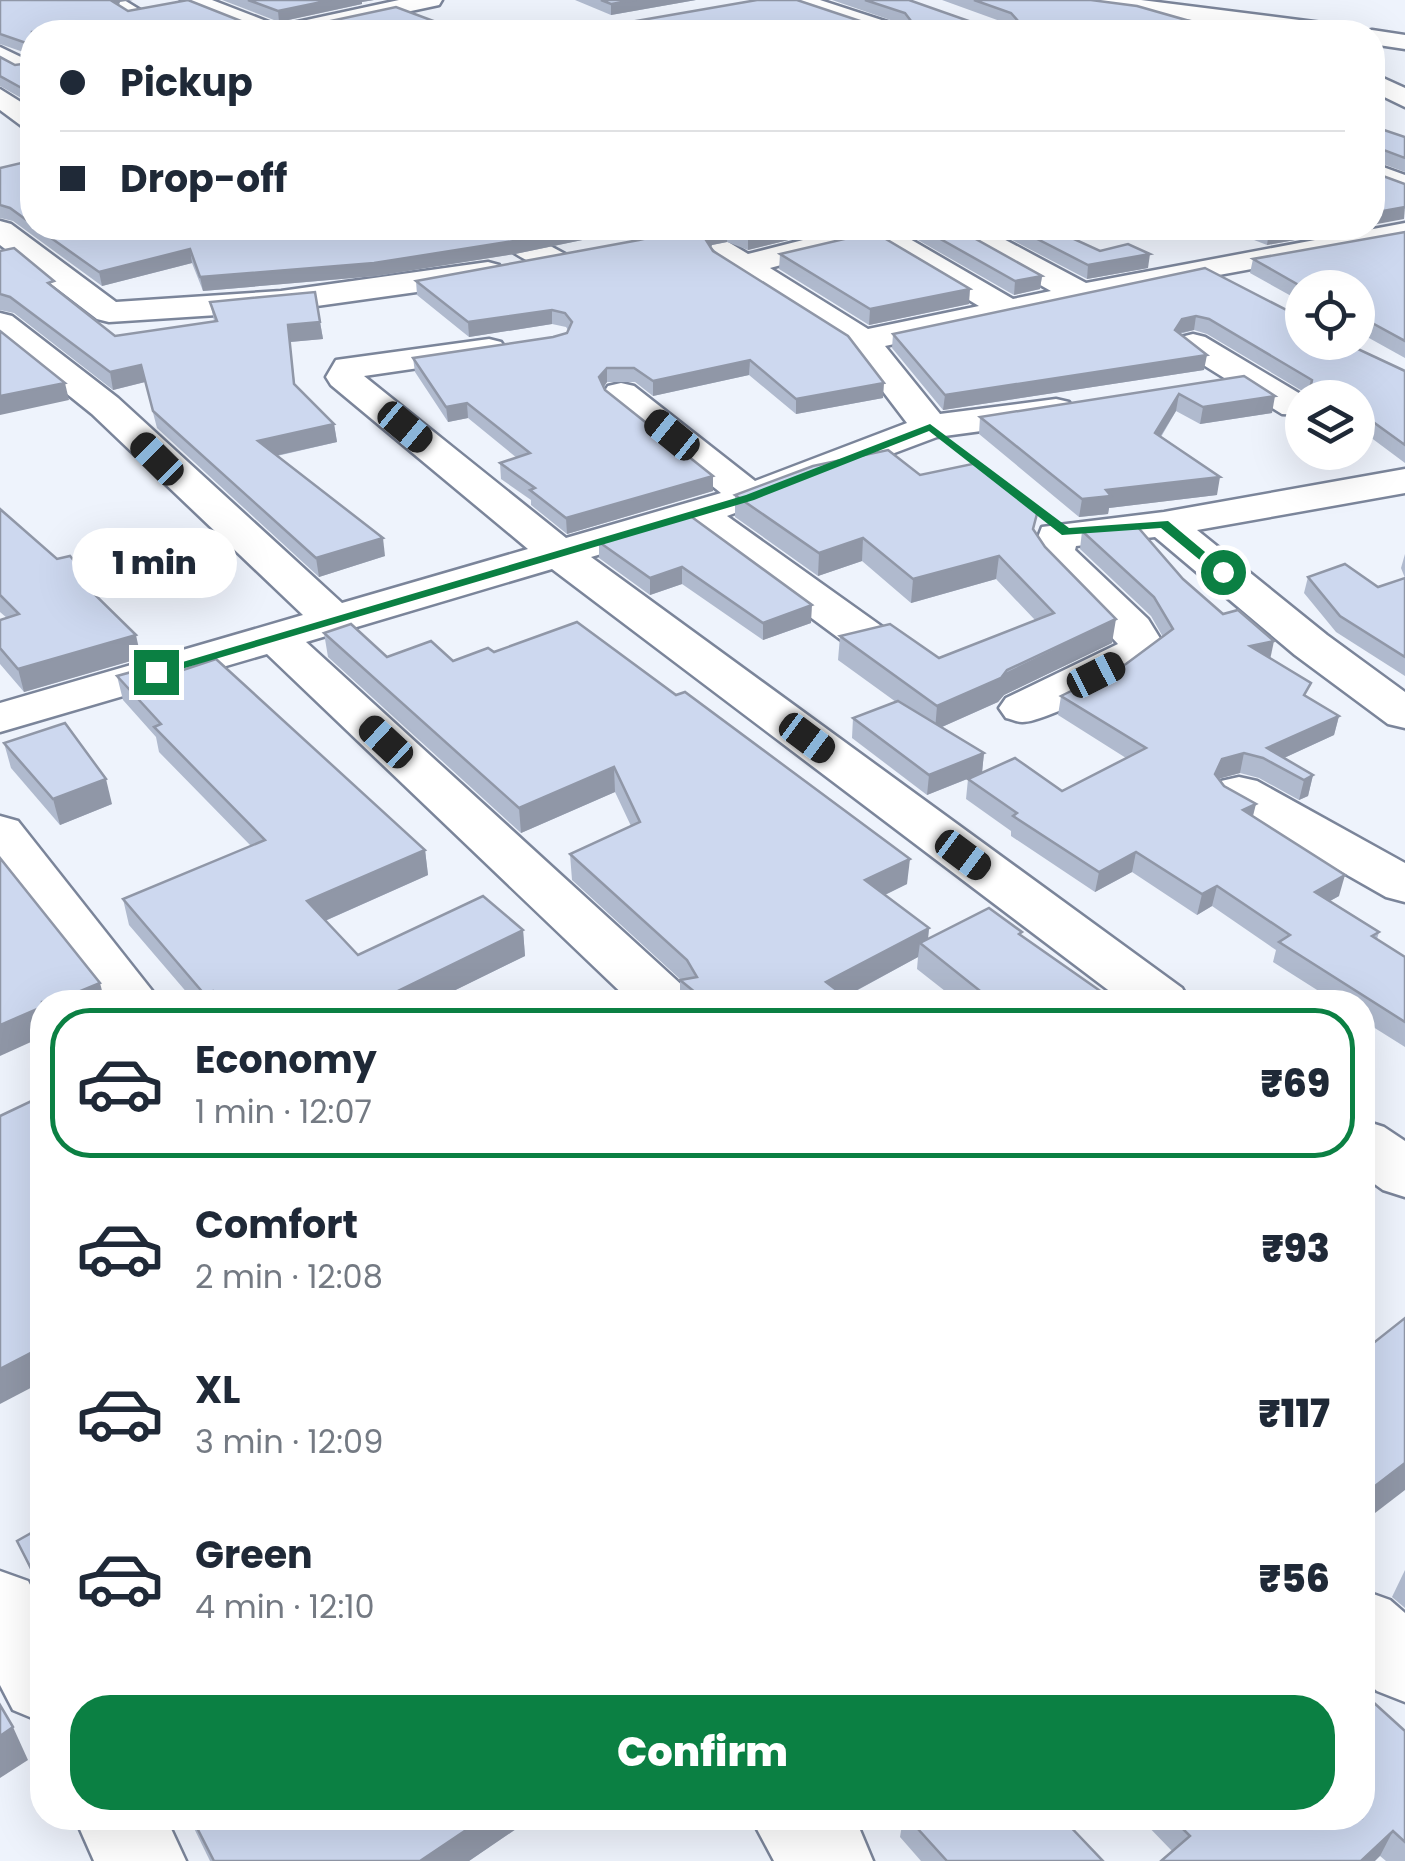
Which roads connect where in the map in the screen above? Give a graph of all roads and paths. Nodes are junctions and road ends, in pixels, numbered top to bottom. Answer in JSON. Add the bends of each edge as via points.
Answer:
{"nodes":[{"id":1,"x":797,"y":0,"type":"edge"},
{"id":2,"x":1088,"y":0,"type":"edge"},
{"id":3,"x":180,"y":2,"type":"edge"},
{"id":4,"x":118,"y":6,"type":"edge"},
{"id":5,"x":1064,"y":6,"type":"edge"},
{"id":6,"x":1162,"y":10,"type":"junction"},
{"id":7,"x":433,"y":12,"type":"edge"},
{"id":8,"x":143,"y":20,"type":"edge"},
{"id":9,"x":235,"y":20,"type":"edge"},
{"id":10,"x":340,"y":20,"type":"edge"},
{"id":11,"x":858,"y":20,"type":"edge"},
{"id":12,"x":1103,"y":20,"type":"edge"},
{"id":13,"x":1197,"y":20,"type":"edge"},
{"id":14,"x":1242,"y":20,"type":"edge"},
{"id":15,"x":0,"y":230,"type":"edge"},
{"id":16,"x":517,"y":240,"type":"edge"},
{"id":17,"x":705,"y":240,"type":"edge"},
{"id":18,"x":846,"y":240,"type":"edge"},
{"id":19,"x":893,"y":240,"type":"edge"},
{"id":20,"x":982,"y":240,"type":"edge"},
{"id":21,"x":1321,"y":240,"type":"edge"},
{"id":22,"x":1360,"y":240,"type":"edge"},
{"id":23,"x":592,"y":252,"type":"edge"},
{"id":24,"x":1405,"y":259,"type":"edge"},
{"id":25,"x":554,"y":261,"type":"junction"},
{"id":26,"x":744,"y":265,"type":"junction"},
{"id":27,"x":1208,"y":267,"type":"junction"},
{"id":28,"x":1081,"y":294,"type":"junction"},
{"id":29,"x":1255,"y":294,"type":"edge"},
{"id":30,"x":114,"y":310,"type":"junction"},
{"id":31,"x":1009,"y":310,"type":"junction"},
{"id":32,"x":3,"y":325,"type":"edge"},
{"id":33,"x":862,"y":341,"type":"junction"},
{"id":34,"x":151,"y":343,"type":"edge"},
{"id":35,"x":515,"y":344,"type":"edge"},
{"id":36,"x":1193,"y":344,"type":"edge"},
{"id":37,"x":1249,"y":378,"type":"junction"},
{"id":38,"x":1195,"y":388,"type":"edge"},
{"id":39,"x":621,"y":394,"type":"dead end"},
{"id":40,"x":1285,"y":400,"type":"edge"},
{"id":41,"x":1100,"y":404,"type":"edge"},
{"id":42,"x":930,"y":427,"type":"junction"},
{"id":43,"x":975,"y":462,"type":"edge"},
{"id":44,"x":1405,"y":481,"type":"edge"},
{"id":45,"x":750,"y":497,"type":"junction"},
{"id":46,"x":696,"y":513,"type":"junction"},
{"id":47,"x":1164,"y":524,"type":"junction"},
{"id":48,"x":558,"y":552,"type":"junction"},
{"id":49,"x":334,"y":620,"type":"junction"},
{"id":50,"x":274,"y":638,"type":"junction"},
{"id":51,"x":868,"y":638,"type":"edge"},
{"id":52,"x":5,"y":707,"type":"edge"},
{"id":53,"x":1023,"y":708,"type":"dead end"},
{"id":54,"x":1405,"y":714,"type":"edge"},
{"id":55,"x":1239,"y":792,"type":"edge"},
{"id":56,"x":0,"y":832,"type":"edge"},
{"id":57,"x":1405,"y":885,"type":"edge"},
{"id":58,"x":124,"y":990,"type":"edge"},
{"id":59,"x":653,"y":990,"type":"edge"},
{"id":60,"x":1146,"y":990,"type":"edge"},
{"id":61,"x":0,"y":1607,"type":"edge"},
{"id":62,"x":1375,"y":1637,"type":"edge"},
{"id":63,"x":30,"y":1661,"type":"edge"},
{"id":64,"x":1405,"y":1664,"type":"edge"},
{"id":65,"x":125,"y":1830,"type":"edge"},
{"id":66,"x":804,"y":1830,"type":"edge"},
{"id":67,"x":142,"y":1861,"type":"edge"},
{"id":68,"x":829,"y":1861,"type":"edge"}],
"edges":[{"from":1,"to":11,"type":"street"},
{"from":2,"to":6,"type":"street"},
{"from":3,"to":4,"type":"street"},
{"from":3,"to":9,"type":"street"},
{"from":4,"to":8,"type":"street"},
{"from":5,"to":12,"type":"street"},
{"from":6,"to":13,"type":"street"},
{"from":6,"to":14,"type":"street"},
{"from":7,"to":10,"type":"street","via":[[402,7]]},
{"from":15,"to":30,"type":"street"},
{"from":16,"to":25,"type":"street"},
{"from":17,"to":26,"type":"street"},
{"from":18,"to":26,"type":"street"},
{"from":19,"to":31,"type":"street"},
{"from":20,"to":28,"type":"street"},
{"from":21,"to":27,"type":"street"},
{"from":22,"to":24,"type":"street"},
{"from":23,"to":25,"type":"street"},
{"from":25,"to":30,"type":"street","via":[[344,294]]},
{"from":26,"to":33,"type":"street"},
{"from":27,"to":28,"type":"street"},
{"from":27,"to":29,"type":"street"},
{"from":28,"to":31,"type":"street"},
{"from":30,"to":32,"type":"street"},
{"from":30,"to":34,"type":"street"},
{"from":31,"to":33,"type":"street"},
{"from":32,"to":49,"type":"street","via":[[105,406]]},
{"from":33,"to":42,"type":"street"},
{"from":35,"to":48,"type":"street","via":[[358,366],[344,377]]},
{"from":36,"to":37,"type":"street"},
{"from":37,"to":38,"type":"street"},
{"from":37,"to":40,"type":"street"},
{"from":39,"to":45,"type":"street"},
{"from":41,"to":42,"type":"street"},
{"from":42,"to":43,"type":"street"},
{"from":42,"to":45,"type":"street"},
{"from":44,"to":47,"type":"street"},
{"from":45,"to":46,"type":"street"},
{"from":46,"to":48,"type":"street"},
{"from":46,"to":51,"type":"street"},
{"from":47,"to":53,"type":"street","via":[[1051,520],[1060,559],[1132,628],[1143,648]]},
{"from":47,"to":54,"type":"street"},
{"from":48,"to":49,"type":"street"},
{"from":48,"to":60,"type":"street"},
{"from":49,"to":50,"type":"street"},
{"from":50,"to":52,"type":"street"},
{"from":50,"to":59,"type":"street"},
{"from":55,"to":57,"type":"street"},
{"from":56,"to":58,"type":"street"},
{"from":61,"to":63,"type":"street"},
{"from":62,"to":64,"type":"street"},
{"from":65,"to":67,"type":"street"},
{"from":66,"to":68,"type":"street"}]}
